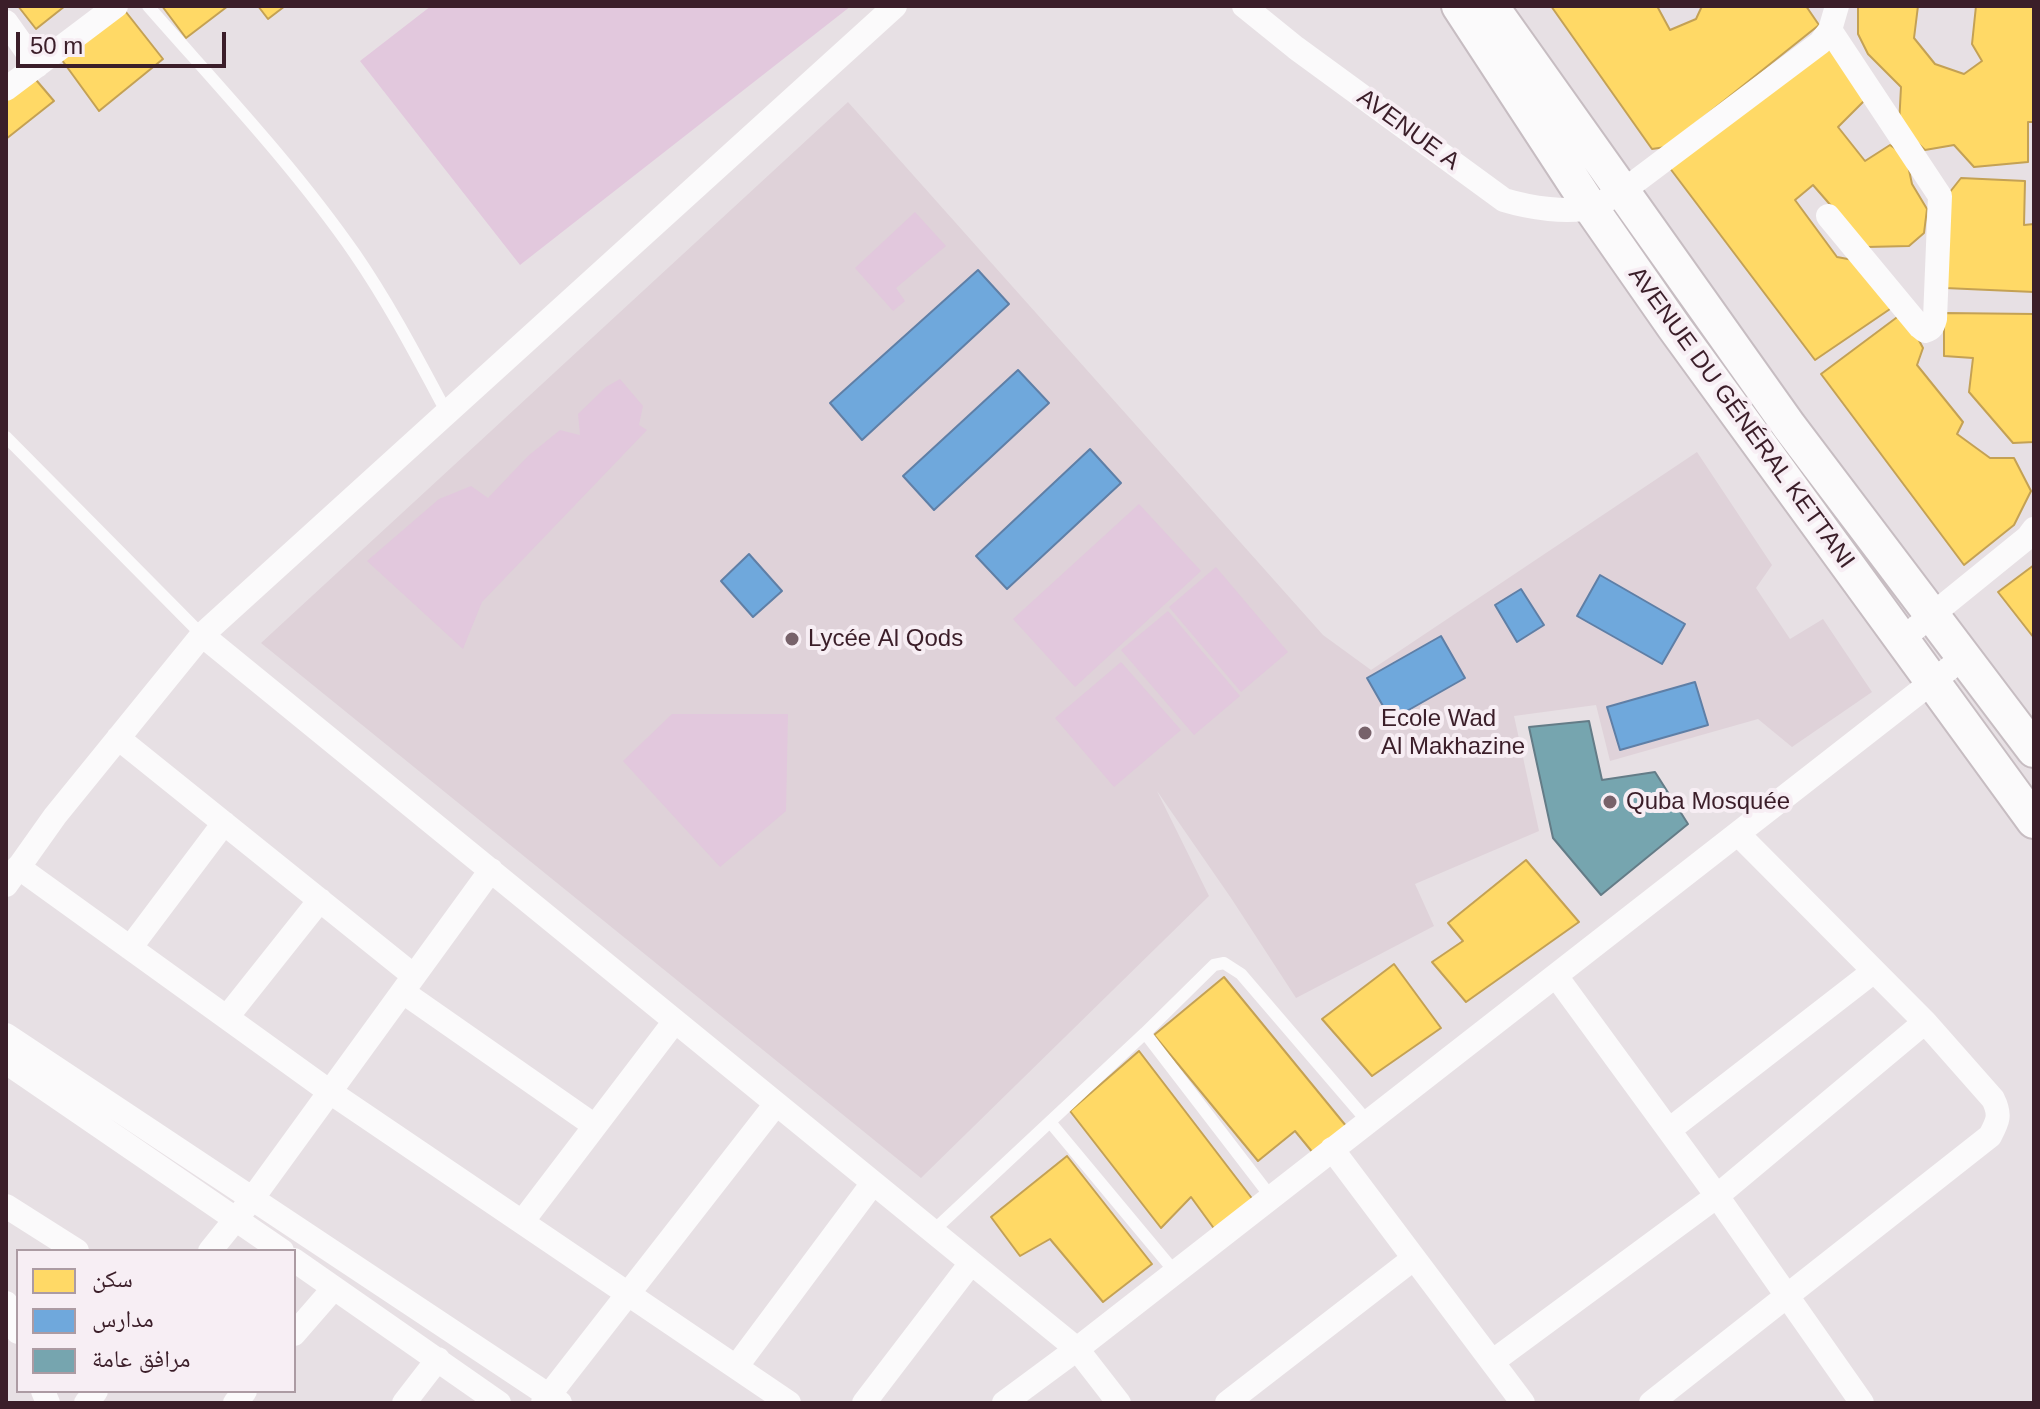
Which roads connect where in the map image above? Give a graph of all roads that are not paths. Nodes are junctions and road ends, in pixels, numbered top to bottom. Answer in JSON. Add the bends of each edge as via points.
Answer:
{"nodes":[{"id":1,"x":116,"y":6,"type":"edge"},
{"id":2,"x":148,"y":6,"type":"edge"},
{"id":3,"x":895,"y":6,"type":"edge"},
{"id":4,"x":1244,"y":6,"type":"edge"},
{"id":5,"x":1459,"y":6,"type":"edge"},
{"id":6,"x":1498,"y":9,"type":"edge"},
{"id":7,"x":1834,"y":13,"type":"edge"},
{"id":8,"x":6,"y":22,"type":"edge"},
{"id":9,"x":37,"y":66,"type":"junction"},
{"id":10,"x":6,"y":89,"type":"edge"},
{"id":11,"x":1623,"y":191,"type":"junction"},
{"id":12,"x":1591,"y":208,"type":"junction"},
{"id":13,"x":1828,"y":216,"type":"dead end"},
{"id":14,"x":447,"y":413,"type":"junction"},
{"id":15,"x":6,"y":437,"type":"edge"},
{"id":16,"x":2034,"y":529,"type":"edge"},
{"id":17,"x":1932,"y":615,"type":"junction"},
{"id":18,"x":202,"y":635,"type":"junction"},
{"id":19,"x":1901,"y":640,"type":"junction"},
{"id":20,"x":1964,"y":657,"type":"junction"},
{"id":21,"x":1932,"y":683,"type":"junction"},
{"id":22,"x":2028,"y":729,"type":"edge"},
{"id":23,"x":118,"y":738,"type":"junction"},
{"id":24,"x":2034,"y":821,"type":"edge"},
{"id":25,"x":224,"y":823,"type":"junction"},
{"id":26,"x":1738,"y":834,"type":"junction"},
{"id":27,"x":491,"y":870,"type":"junction"},
{"id":28,"x":12,"y":876,"type":"edge"},
{"id":29,"x":320,"y":900,"type":"junction"},
{"id":30,"x":130,"y":948,"type":"junction"},
{"id":31,"x":1874,"y":971,"type":"junction"},
{"id":32,"x":1556,"y":976,"type":"junction"},
{"id":33,"x":409,"y":984,"type":"junction"},
{"id":34,"x":227,"y":1017,"type":"junction"},
{"id":35,"x":675,"y":1021,"type":"junction"},
{"id":36,"x":1925,"y":1022,"type":"junction"},
{"id":37,"x":1145,"y":1033,"type":"junction"},
{"id":38,"x":6,"y":1035,"type":"edge"},
{"id":39,"x":6,"y":1062,"type":"edge"},
{"id":40,"x":330,"y":1092,"type":"junction"},
{"id":41,"x":776,"y":1104,"type":"junction"},
{"id":42,"x":1050,"y":1122,"type":"junction"},
{"id":43,"x":1368,"y":1122,"type":"junction"},
{"id":44,"x":595,"y":1126,"type":"junction"},
{"id":45,"x":1669,"y":1130,"type":"junction"},
{"id":46,"x":1332,"y":1149,"type":"junction"},
{"id":47,"x":873,"y":1183,"type":"junction"},
{"id":48,"x":1717,"y":1196,"type":"junction"},
{"id":49,"x":1271,"y":1197,"type":"junction"},
{"id":50,"x":252,"y":1199,"type":"junction"},
{"id":51,"x":6,"y":1206,"type":"edge"},
{"id":52,"x":236,"y":1219,"type":"junction"},
{"id":53,"x":522,"y":1222,"type":"junction"},
{"id":54,"x":933,"y":1231,"type":"junction"},
{"id":55,"x":74,"y":1249,"type":"edge"},
{"id":56,"x":212,"y":1249,"type":"edge"},
{"id":57,"x":279,"y":1249,"type":"edge"},
{"id":58,"x":1413,"y":1259,"type":"junction"},
{"id":59,"x":296,"y":1261,"type":"edge"},
{"id":60,"x":971,"y":1263,"type":"junction"},
{"id":61,"x":1175,"y":1272,"type":"junction"},
{"id":62,"x":334,"y":1288,"type":"junction"},
{"id":63,"x":628,"y":1294,"type":"junction"},
{"id":64,"x":1787,"y":1298,"type":"junction"},
{"id":65,"x":6,"y":1303,"type":"edge"},
{"id":66,"x":16,"y":1327,"type":"edge"},
{"id":67,"x":296,"y":1332,"type":"edge"},
{"id":68,"x":1077,"y":1349,"type":"junction"},
{"id":69,"x":438,"y":1359,"type":"junction"},
{"id":70,"x":1492,"y":1362,"type":"junction"},
{"id":71,"x":736,"y":1367,"type":"junction"},
{"id":72,"x":550,"y":1400,"type":"edge"},
{"id":73,"x":404,"y":1403,"type":"edge"},
{"id":74,"x":499,"y":1403,"type":"edge"},
{"id":75,"x":789,"y":1403,"type":"edge"},
{"id":76,"x":864,"y":1403,"type":"edge"},
{"id":77,"x":1004,"y":1403,"type":"edge"},
{"id":78,"x":1119,"y":1403,"type":"edge"},
{"id":79,"x":1227,"y":1403,"type":"edge"},
{"id":80,"x":1523,"y":1403,"type":"edge"},
{"id":81,"x":1651,"y":1403,"type":"edge"},
{"id":82,"x":1862,"y":1403,"type":"edge"}],
"edges":[{"from":1,"to":9,"type":"street"},
{"from":2,"to":14,"type":"lane","via":[[276,152],[354,252]]},
{"from":3,"to":14,"type":"street"},
{"from":4,"to":12,"type":"street","name":"AVENUE A","via":[[1504,200],[1523,206]]},
{"from":5,"to":12,"type":"street","name":"AVENUE DU GÉNÉRAL KETTANI"},
{"from":6,"to":11,"type":"street","name":"AVENUE DU GÉNÉRAL KETTANI"},
{"from":7,"to":11,"type":"street","via":[[1820,43]]},
{"from":7,"to":13,"type":"street","via":[[1940,196],[1935,319],[1930,330],[1920,327]]},
{"from":8,"to":9,"type":"street"},
{"from":9,"to":10,"type":"street"},
{"from":11,"to":12,"type":"street"},
{"from":11,"to":17,"type":"street","name":"AVENUE DU GÉNÉRAL KETTANI","via":[[1789,426]]},
{"from":12,"to":19,"type":"street","name":"AVENUE DU GÉNÉRAL KETTANI"},
{"from":14,"to":18,"type":"street"},
{"from":15,"to":18,"type":"lane"},
{"from":16,"to":17,"type":"street"},
{"from":17,"to":19,"type":"street"},
{"from":17,"to":20,"type":"street","name":"AVENUE DU GÉNÉRAL KETTANI"},
{"from":18,"to":23,"type":"street"},
{"from":18,"to":27,"type":"street"},
{"from":19,"to":21,"type":"street","name":"AVENUE DU GÉNÉRAL KETTANI"},
{"from":20,"to":21,"type":"street"},
{"from":20,"to":22,"type":"street","name":"AVENUE DU GÉNÉRAL KETTANI"},
{"from":21,"to":24,"type":"street","name":"AVENUE DU GÉNÉRAL KETTANI"},
{"from":21,"to":26,"type":"street"},
{"from":23,"to":25,"type":"street"},
{"from":23,"to":28,"type":"street"},
{"from":25,"to":29,"type":"street"},
{"from":25,"to":30,"type":"street"},
{"from":26,"to":31,"type":"street"},
{"from":26,"to":32,"type":"street"},
{"from":27,"to":33,"type":"street"},
{"from":27,"to":35,"type":"street"},
{"from":28,"to":30,"type":"street"},
{"from":29,"to":33,"type":"street"},
{"from":29,"to":34,"type":"street"},
{"from":30,"to":34,"type":"street"},
{"from":31,"to":36,"type":"street"},
{"from":31,"to":45,"type":"street"},
{"from":32,"to":43,"type":"street"},
{"from":32,"to":45,"type":"street"},
{"from":33,"to":40,"type":"street"},
{"from":33,"to":44,"type":"street"},
{"from":34,"to":40,"type":"street"},
{"from":35,"to":41,"type":"street"},
{"from":35,"to":44,"type":"street"},
{"from":36,"to":48,"type":"street"},
{"from":36,"to":64,"type":"street","via":[[1993,1099],[1997,1122],[1990,1136]]},
{"from":37,"to":42,"type":"lane"},
{"from":37,"to":43,"type":"lane","via":[[1214,965],[1224,963],[1241,974]]},
{"from":37,"to":49,"type":"lane"},
{"from":38,"to":50,"type":"street"},
{"from":39,"to":52,"type":"street"},
{"from":40,"to":50,"type":"street"},
{"from":40,"to":53,"type":"street"},
{"from":41,"to":47,"type":"street"},
{"from":41,"to":63,"type":"street"},
{"from":42,"to":54,"type":"lane"},
{"from":42,"to":61,"type":"lane"},
{"from":43,"to":46,"type":"street"},
{"from":44,"to":53,"type":"street"},
{"from":45,"to":48,"type":"street"},
{"from":46,"to":49,"type":"street"},
{"from":46,"to":58,"type":"street"},
{"from":47,"to":54,"type":"street"},
{"from":47,"to":71,"type":"street"},
{"from":48,"to":64,"type":"street"},
{"from":48,"to":70,"type":"street"},
{"from":49,"to":61,"type":"street"},
{"from":50,"to":52,"type":"street"},
{"from":50,"to":72,"type":"street"},
{"from":51,"to":55,"type":"street"},
{"from":52,"to":56,"type":"street"},
{"from":52,"to":57,"type":"street"},
{"from":53,"to":63,"type":"street"},
{"from":54,"to":60,"type":"street"},
{"from":58,"to":70,"type":"street"},
{"from":58,"to":79,"type":"street"},
{"from":59,"to":62,"type":"street"},
{"from":60,"to":68,"type":"street"},
{"from":60,"to":76,"type":"street"},
{"from":61,"to":68,"type":"street"},
{"from":62,"to":67,"type":"street"},
{"from":62,"to":69,"type":"street"},
{"from":63,"to":71,"type":"street"},
{"from":63,"to":72,"type":"street"},
{"from":64,"to":81,"type":"street"},
{"from":64,"to":82,"type":"street"},
{"from":65,"to":66,"type":"street"},
{"from":68,"to":77,"type":"street"},
{"from":68,"to":78,"type":"street"},
{"from":69,"to":73,"type":"street"},
{"from":69,"to":74,"type":"street"},
{"from":70,"to":80,"type":"street"},
{"from":71,"to":75,"type":"street"}]}
